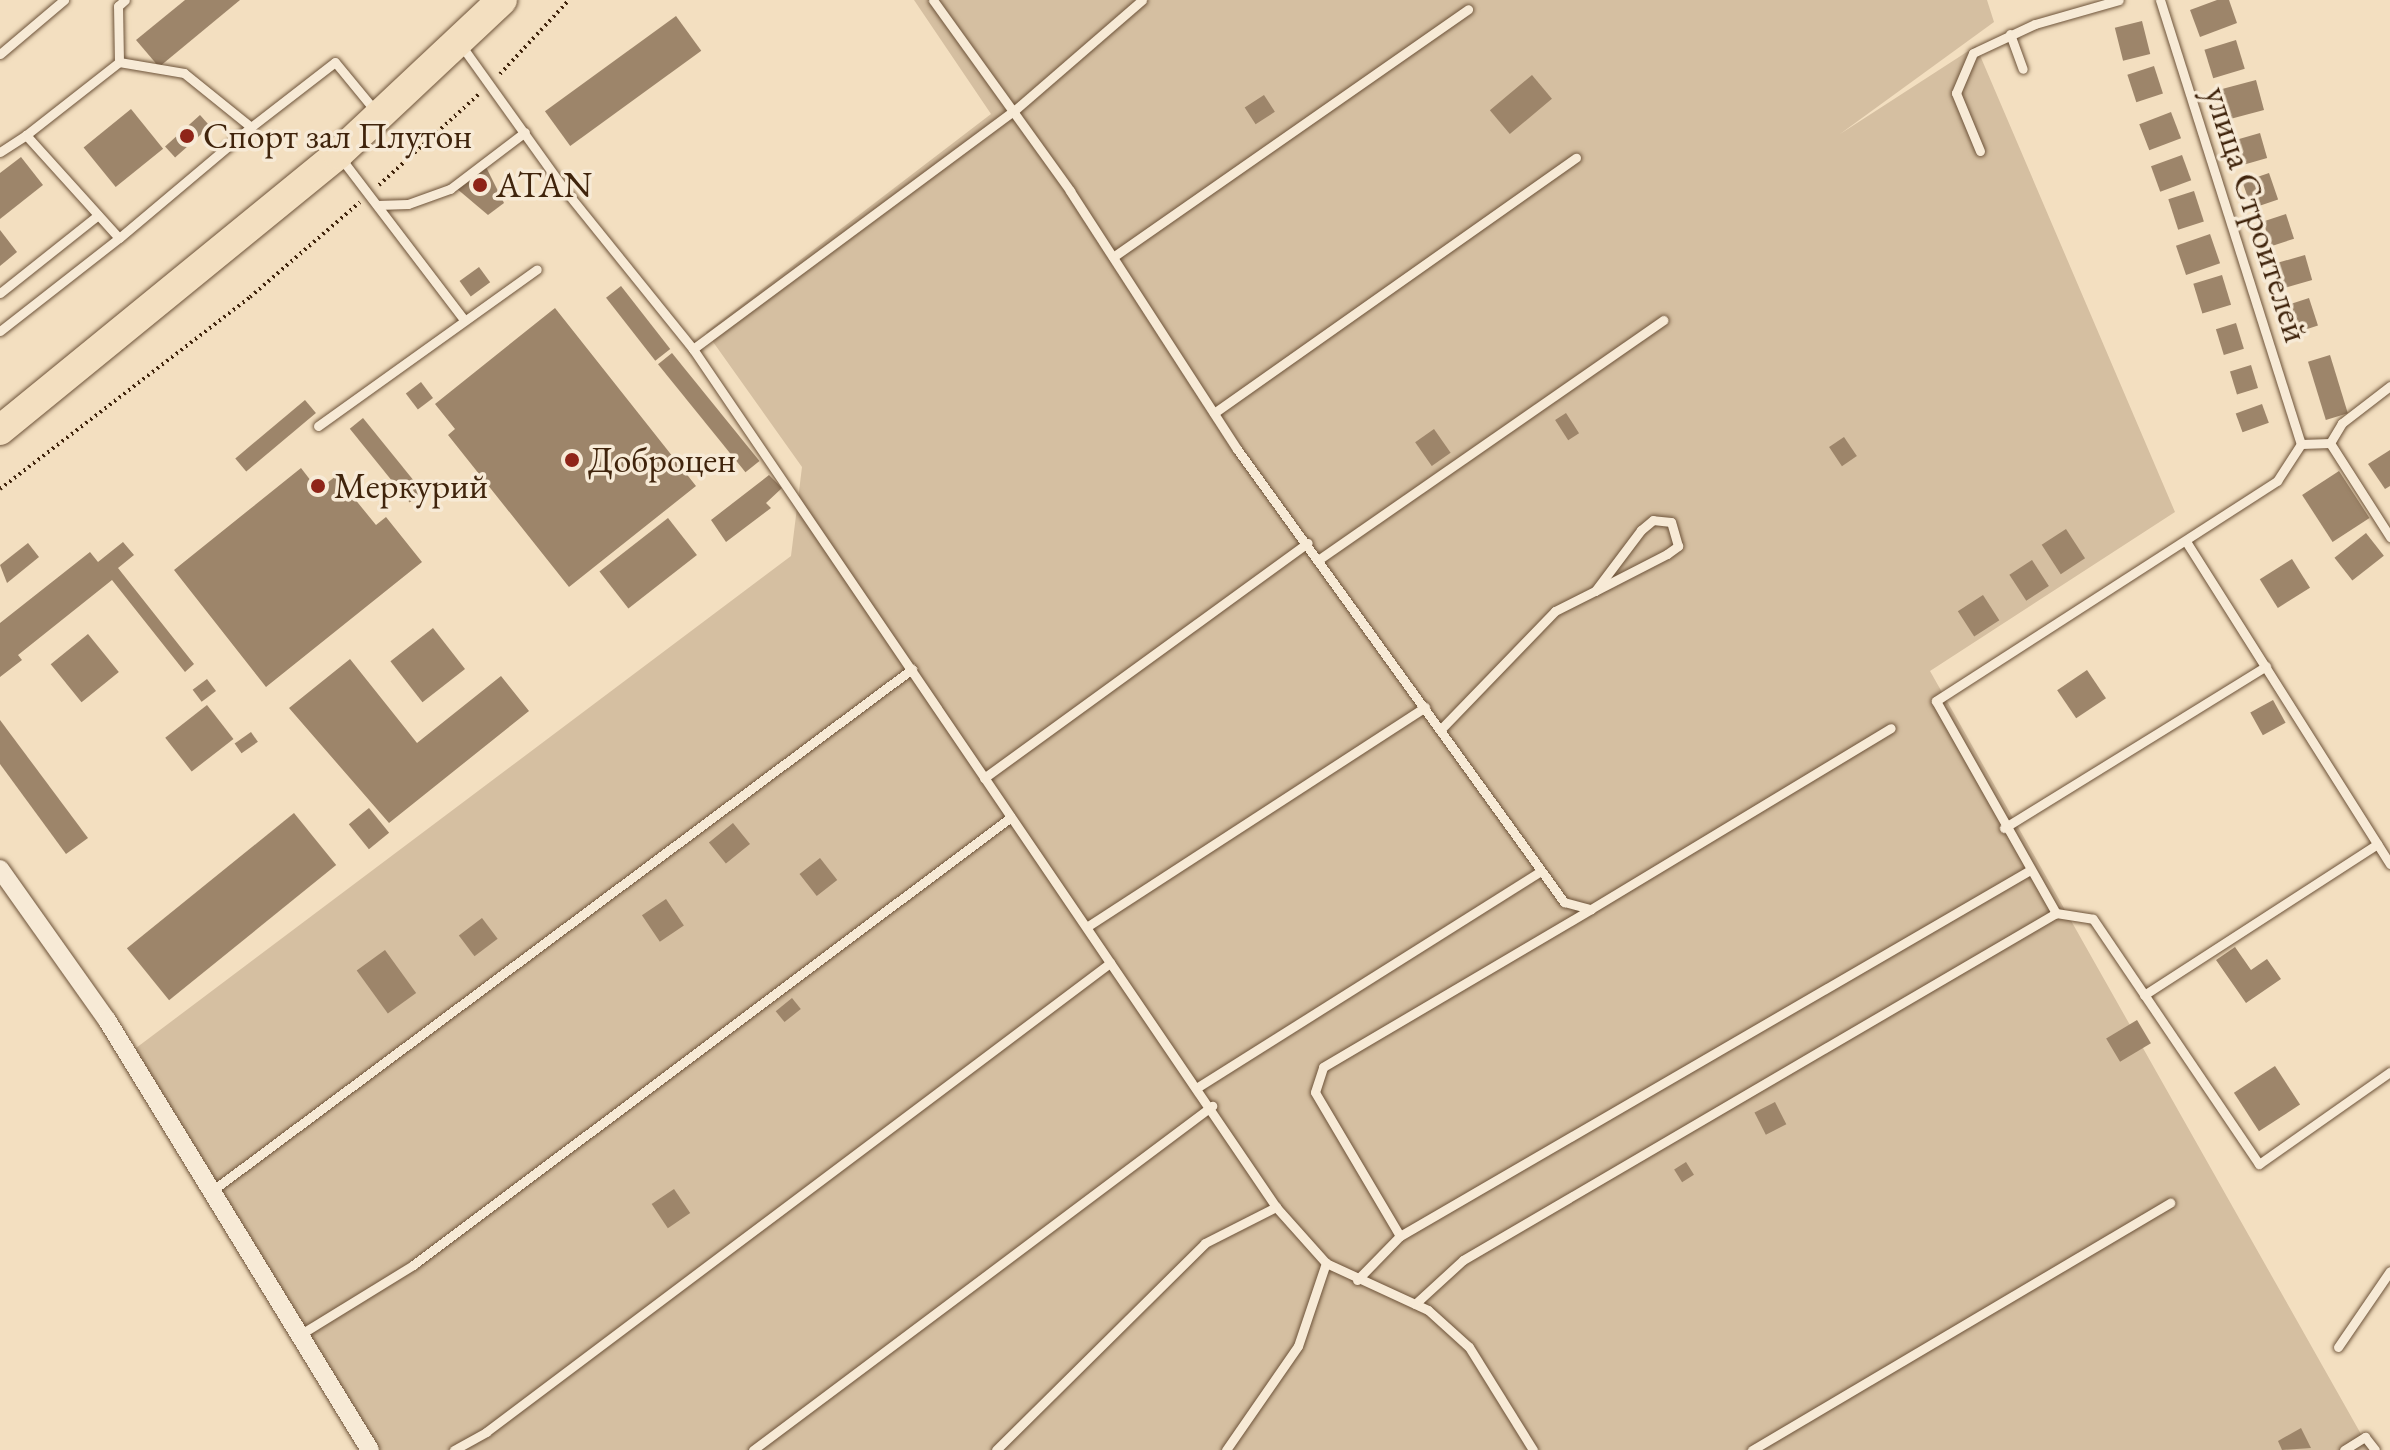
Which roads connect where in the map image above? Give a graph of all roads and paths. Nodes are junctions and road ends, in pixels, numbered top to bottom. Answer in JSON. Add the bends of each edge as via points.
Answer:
{"nodes":[{"id":1,"x":64,"y":0,"type":"edge"},
{"id":2,"x":502,"y":0,"type":"edge"},
{"id":3,"x":569,"y":0,"type":"edge"},
{"id":4,"x":933,"y":0,"type":"edge"},
{"id":5,"x":1142,"y":0,"type":"edge"},
{"id":6,"x":2119,"y":0,"type":"edge"},
{"id":7,"x":2160,"y":0,"type":"edge"},
{"id":8,"x":119,"y":2,"type":"edge"},
{"id":9,"x":1468,"y":9,"type":"dead end"},
{"id":10,"x":2010,"y":34,"type":"junction"},
{"id":11,"x":461,"y":45,"type":"junction"},
{"id":12,"x":0,"y":54,"type":"edge"},
{"id":13,"x":119,"y":62,"type":"junction"},
{"id":14,"x":2023,"y":69,"type":"dead end"},
{"id":15,"x":490,"y":85,"type":"junction"},
{"id":16,"x":1015,"y":110,"type":"junction"},
{"id":17,"x":381,"y":118,"type":"junction"},
{"id":18,"x":251,"y":127,"type":"junction"},
{"id":19,"x":525,"y":132,"type":"junction"},
{"id":20,"x":26,"y":135,"type":"junction"},
{"id":21,"x":1980,"y":151,"type":"dead end"},
{"id":22,"x":0,"y":152,"type":"edge"},
{"id":23,"x":338,"y":154,"type":"junction"},
{"id":24,"x":1576,"y":158,"type":"dead end"},
{"id":25,"x":369,"y":194,"type":"junction"},
{"id":26,"x":377,"y":205,"type":"junction"},
{"id":27,"x":98,"y":215,"type":"junction"},
{"id":28,"x":119,"y":238,"type":"junction"},
{"id":29,"x":1113,"y":257,"type":"junction"},
{"id":30,"x":537,"y":269,"type":"dead end"},
{"id":31,"x":0,"y":293,"type":"edge"},
{"id":32,"x":464,"y":320,"type":"junction"},
{"id":33,"x":1663,"y":320,"type":"dead end"},
{"id":34,"x":0,"y":331,"type":"edge"},
{"id":35,"x":693,"y":349,"type":"junction"},
{"id":36,"x":2390,"y":386,"type":"edge"},
{"id":37,"x":1214,"y":413,"type":"junction"},
{"id":38,"x":318,"y":426,"type":"dead end"},
{"id":39,"x":0,"y":430,"type":"edge"},
{"id":40,"x":2330,"y":443,"type":"junction"},
{"id":41,"x":2301,"y":444,"type":"junction"},
{"id":42,"x":0,"y":489,"type":"edge"},
{"id":43,"x":2390,"y":537,"type":"edge"},
{"id":44,"x":1308,"y":543,"type":"junction"},
{"id":45,"x":2187,"y":543,"type":"junction"},
{"id":46,"x":1321,"y":558,"type":"junction"},
{"id":47,"x":1595,"y":591,"type":"junction"},
{"id":48,"x":2266,"y":666,"type":"junction"},
{"id":49,"x":912,"y":669,"type":"junction"},
{"id":50,"x":1425,"y":707,"type":"junction"},
{"id":51,"x":1891,"y":728,"type":"dead end"},
{"id":52,"x":1441,"y":729,"type":"junction"},
{"id":53,"x":984,"y":778,"type":"junction"},
{"id":54,"x":1011,"y":817,"type":"junction"},
{"id":55,"x":2004,"y":828,"type":"junction"},
{"id":56,"x":2377,"y":844,"type":"junction"},
{"id":57,"x":2390,"y":864,"type":"edge"},
{"id":58,"x":0,"y":869,"type":"edge"},
{"id":59,"x":2030,"y":870,"type":"junction"},
{"id":60,"x":1541,"y":871,"type":"junction"},
{"id":61,"x":1591,"y":909,"type":"junction"},
{"id":62,"x":2056,"y":913,"type":"junction"},
{"id":63,"x":1088,"y":926,"type":"junction"},
{"id":64,"x":1110,"y":963,"type":"junction"},
{"id":65,"x":2144,"y":995,"type":"junction"},
{"id":66,"x":2390,"y":1072,"type":"edge"},
{"id":67,"x":1198,"y":1087,"type":"junction"},
{"id":68,"x":1212,"y":1106,"type":"junction"},
{"id":69,"x":213,"y":1190,"type":"junction"},
{"id":70,"x":2170,"y":1203,"type":"dead end"},
{"id":71,"x":1276,"y":1207,"type":"junction"},
{"id":72,"x":1400,"y":1236,"type":"junction"},
{"id":73,"x":1326,"y":1263,"type":"junction"},
{"id":74,"x":2390,"y":1271,"type":"edge"},
{"id":75,"x":1357,"y":1280,"type":"junction"},
{"id":76,"x":1415,"y":1304,"type":"junction"},
{"id":77,"x":301,"y":1334,"type":"junction"},
{"id":78,"x":2338,"y":1347,"type":"dead end"},
{"id":79,"x":370,"y":1450,"type":"edge"},
{"id":80,"x":454,"y":1450,"type":"edge"},
{"id":81,"x":753,"y":1450,"type":"edge"},
{"id":82,"x":996,"y":1450,"type":"edge"},
{"id":83,"x":1226,"y":1450,"type":"edge"},
{"id":84,"x":1533,"y":1450,"type":"edge"},
{"id":85,"x":1752,"y":1450,"type":"edge"},
{"id":86,"x":2344,"y":1450,"type":"edge"},
{"id":87,"x":2375,"y":1450,"type":"edge"}],
"edges":[{"from":1,"to":12,"type":"lane"},
{"from":2,"to":11,"type":"main road"},
{"from":3,"to":15,"type":"path"},
{"from":4,"to":16,"type":"lane"},
{"from":5,"to":16,"type":"lane"},
{"from":6,"to":10,"type":"lane"},
{"from":7,"to":41,"type":"lane","name":"улица Строителей"},
{"from":8,"to":13,"type":"lane"},
{"from":9,"to":29,"type":"lane"},
{"from":10,"to":14,"type":"lane"},
{"from":10,"to":21,"type":"lane","via":[[1973,53],[1956,93]]},
{"from":11,"to":15,"type":"lane"},
{"from":11,"to":17,"type":"main road"},
{"from":13,"to":18,"type":"lane","via":[[184,73]]},
{"from":13,"to":20,"type":"lane"},
{"from":15,"to":19,"type":"lane"},
{"from":15,"to":25,"type":"path"},
{"from":16,"to":29,"type":"lane"},
{"from":16,"to":35,"type":"lane"},
{"from":17,"to":18,"type":"lane","via":[[335,62]]},
{"from":17,"to":23,"type":"main road"},
{"from":18,"to":28,"type":"lane"},
{"from":19,"to":26,"type":"lane","via":[[450,189],[408,204]]},
{"from":19,"to":35,"type":"lane"},
{"from":20,"to":22,"type":"lane"},
{"from":20,"to":27,"type":"lane"},
{"from":23,"to":25,"type":"lane"},
{"from":23,"to":39,"type":"main road"},
{"from":24,"to":37,"type":"lane"},
{"from":25,"to":26,"type":"lane"},
{"from":25,"to":42,"type":"path","via":[[250,297]]},
{"from":26,"to":32,"type":"lane"},
{"from":27,"to":28,"type":"lane"},
{"from":27,"to":31,"type":"lane"},
{"from":28,"to":34,"type":"lane"},
{"from":29,"to":37,"type":"lane"},
{"from":30,"to":32,"type":"lane"},
{"from":32,"to":38,"type":"lane"},
{"from":33,"to":46,"type":"lane"},
{"from":35,"to":49,"type":"lane"},
{"from":36,"to":40,"type":"lane","via":[[2342,423]]},
{"from":37,"to":44,"type":"lane"},
{"from":40,"to":41,"type":"lane"},
{"from":40,"to":43,"type":"lane"},
{"from":41,"to":45,"type":"lane","via":[[2277,481]]},
{"from":44,"to":46,"type":"lane"},
{"from":44,"to":53,"type":"lane"},
{"from":45,"to":48,"type":"lane"},
{"from":45,"to":55,"type":"lane","via":[[1936,701]]},
{"from":46,"to":50,"type":"lane"},
{"from":47,"to":47,"type":"lane","via":[[1678,546],[1671,522],[1653,520],[1641,530]]},
{"from":47,"to":52,"type":"lane","via":[[1555,611]]},
{"from":48,"to":55,"type":"lane"},
{"from":48,"to":56,"type":"lane"},
{"from":49,"to":53,"type":"lane"},
{"from":49,"to":69,"type":"lane"},
{"from":50,"to":52,"type":"lane"},
{"from":50,"to":63,"type":"lane"},
{"from":51,"to":61,"type":"lane"},
{"from":52,"to":60,"type":"lane"},
{"from":53,"to":54,"type":"lane"},
{"from":54,"to":63,"type":"lane"},
{"from":54,"to":77,"type":"lane","via":[[413,1265]]},
{"from":55,"to":59,"type":"lane"},
{"from":56,"to":57,"type":"lane"},
{"from":56,"to":65,"type":"lane"},
{"from":58,"to":69,"type":"street","via":[[107,1020]]},
{"from":59,"to":62,"type":"lane"},
{"from":59,"to":72,"type":"lane"},
{"from":60,"to":61,"type":"lane","via":[[1564,902]]},
{"from":60,"to":67,"type":"lane"},
{"from":61,"to":72,"type":"lane","via":[[1323,1067],[1315,1092]]},
{"from":62,"to":65,"type":"lane","via":[[2093,919]]},
{"from":62,"to":76,"type":"lane","via":[[1463,1260]]},
{"from":63,"to":64,"type":"lane"},
{"from":64,"to":67,"type":"lane"},
{"from":64,"to":80,"type":"lane","via":[[486,1432]]},
{"from":65,"to":66,"type":"lane","via":[[2259,1164]]},
{"from":67,"to":68,"type":"lane"},
{"from":68,"to":71,"type":"lane"},
{"from":68,"to":81,"type":"lane"},
{"from":69,"to":77,"type":"street"},
{"from":70,"to":85,"type":"lane"},
{"from":71,"to":73,"type":"lane"},
{"from":71,"to":82,"type":"lane","via":[[1205,1243]]},
{"from":72,"to":75,"type":"lane"},
{"from":73,"to":75,"type":"lane"},
{"from":73,"to":83,"type":"lane","via":[[1298,1346]]},
{"from":74,"to":78,"type":"lane"},
{"from":75,"to":76,"type":"lane"},
{"from":76,"to":84,"type":"lane","via":[[1469,1347]]},
{"from":77,"to":79,"type":"street"},
{"from":86,"to":87,"type":"lane","via":[[2365,1437]]}]}
